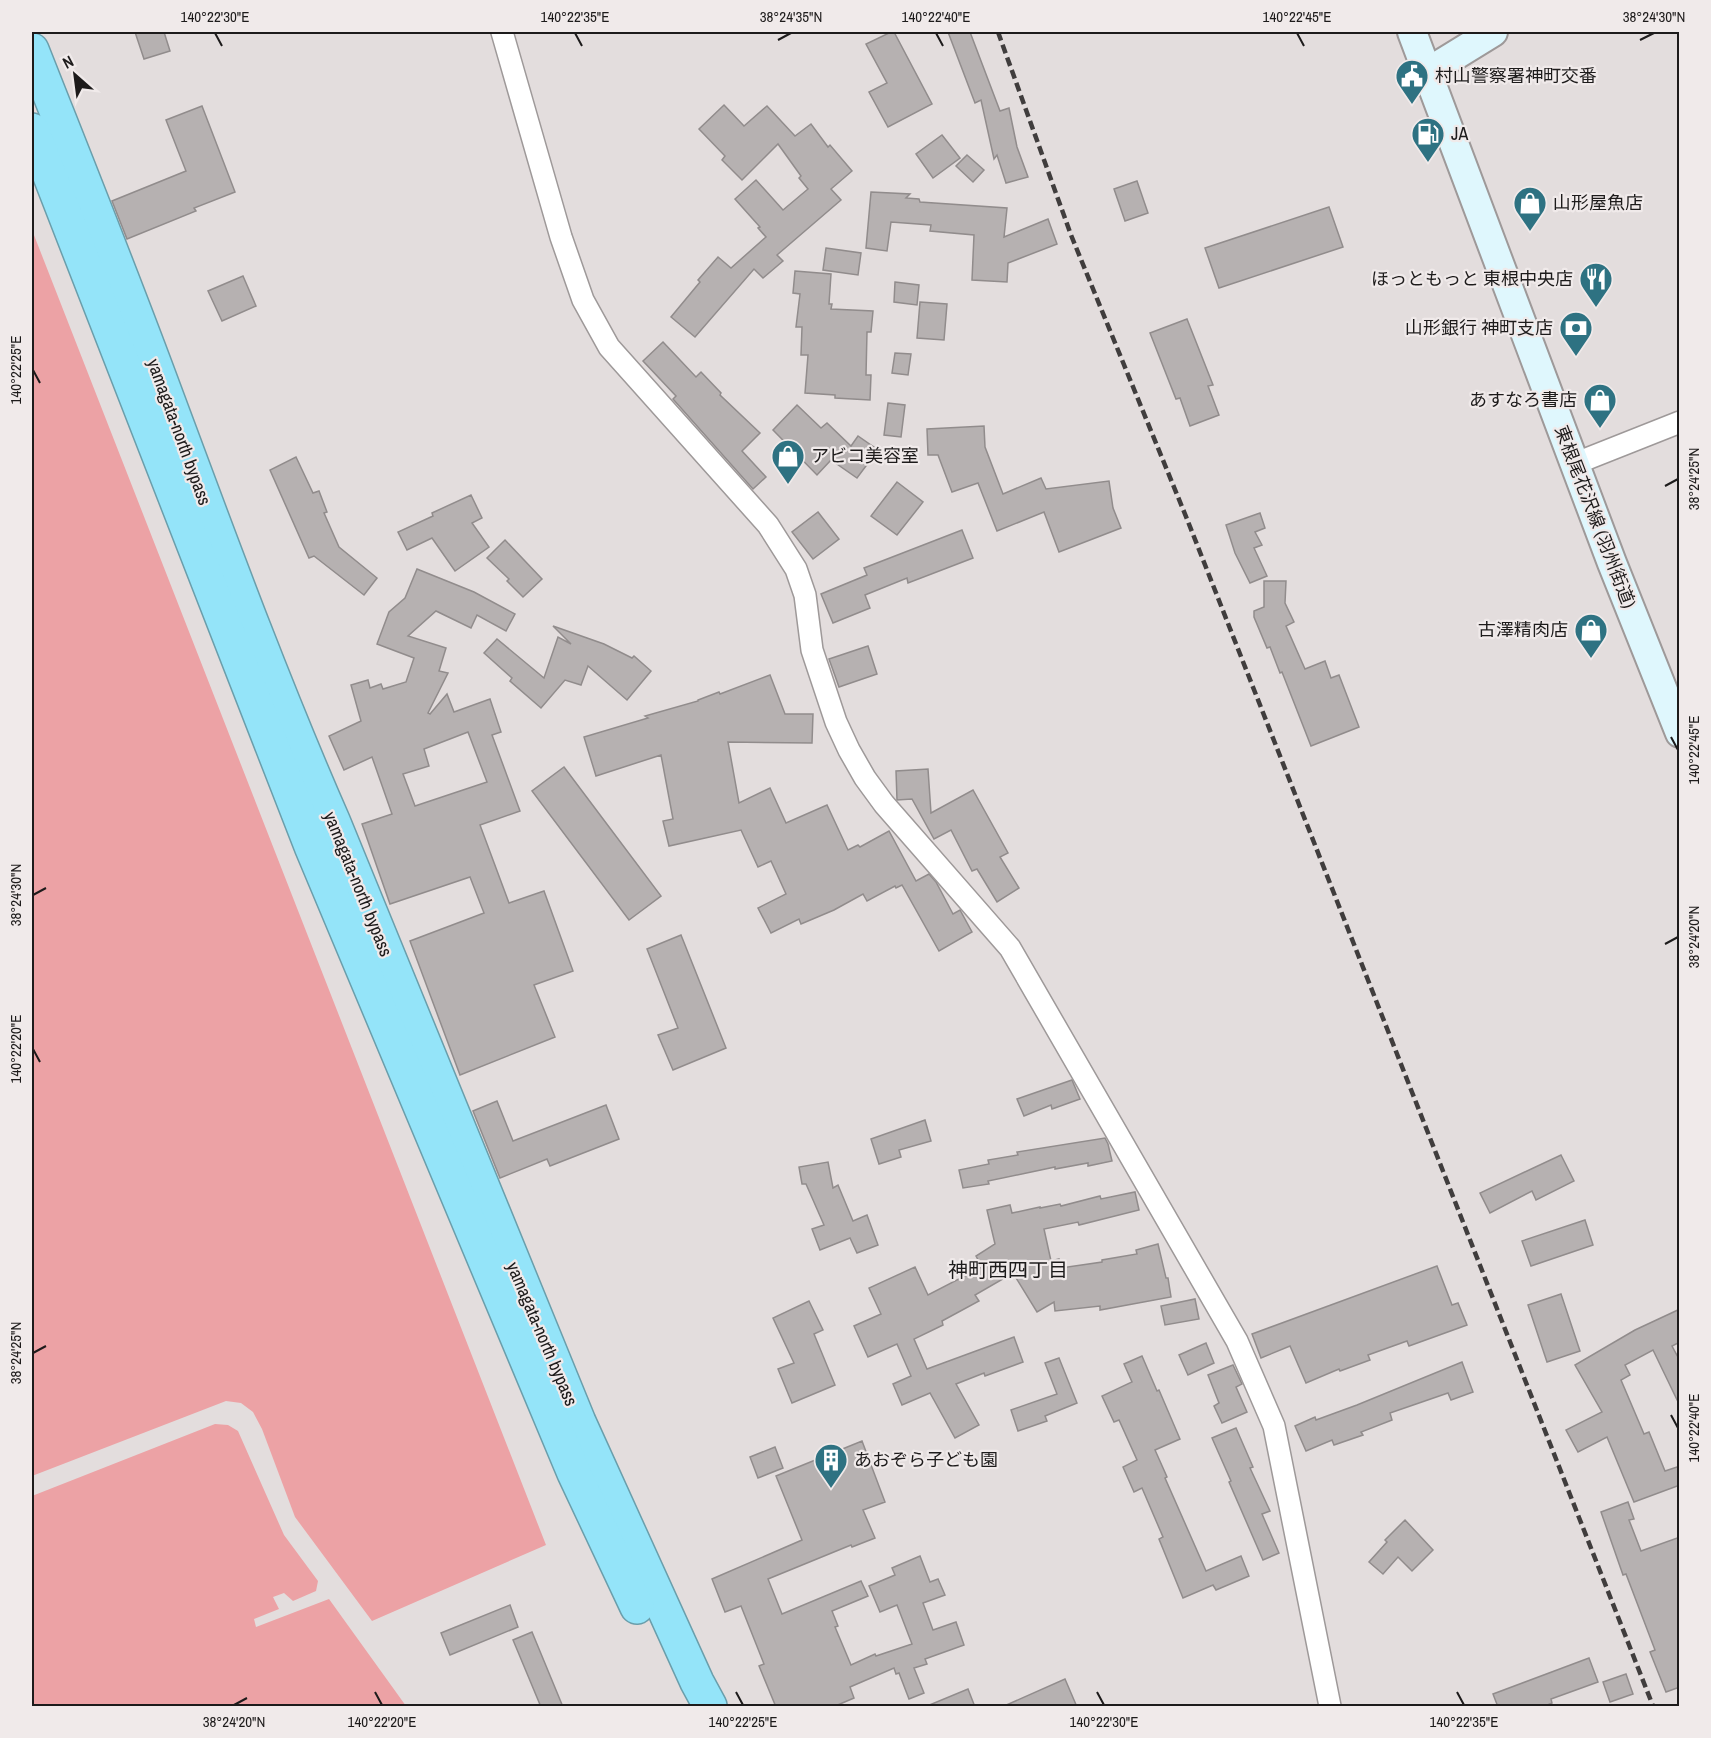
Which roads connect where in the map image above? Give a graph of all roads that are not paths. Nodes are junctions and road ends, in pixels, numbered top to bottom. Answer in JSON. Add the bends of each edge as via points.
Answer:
{"nodes":[{"id":1,"x":502,"y":32,"type":"edge"},
{"id":2,"x":1412,"y":32,"type":"edge"},
{"id":3,"x":1493,"y":32,"type":"edge"},
{"id":4,"x":32,"y":50,"type":"edge"},
{"id":5,"x":1428,"y":72,"type":"junction"},
{"id":6,"x":32,"y":130,"type":"edge"},
{"id":7,"x":1680,"y":422,"type":"edge"},
{"id":8,"x":1574,"y":464,"type":"junction"},
{"id":9,"x":1677,"y":717,"type":"edge"},
{"id":10,"x":684,"y":1707,"type":"edge"},
{"id":11,"x":710,"y":1707,"type":"edge"},
{"id":12,"x":1330,"y":1707,"type":"edge"}],
"edges":[{"from":1,"to":12,"type":"street","via":[[561,237],[587,307],[609,347],[768,525],[796,569],[806,595],[812,650],[849,750],[884,804],[1010,948],[1237,1341],[1274,1426]]},
{"from":2,"to":5,"type":"main road","name":"東根尾花沢線 (羽州街道)"},
{"from":3,"to":5,"type":"main road"},
{"from":4,"to":11,"type":"highway","name":"yamagata-north bypass","via":[[294,731],[574,1412]]},
{"from":5,"to":8,"type":"main road","name":"東根尾花沢線 (羽州街道)"},
{"from":6,"to":10,"type":"highway","name":"yamagata-north bypass","via":[[311,846],[574,1473]]},
{"from":7,"to":8,"type":"street"},
{"from":8,"to":9,"type":"main road","name":"東根尾花沢線 (羽州街道)"}]}
